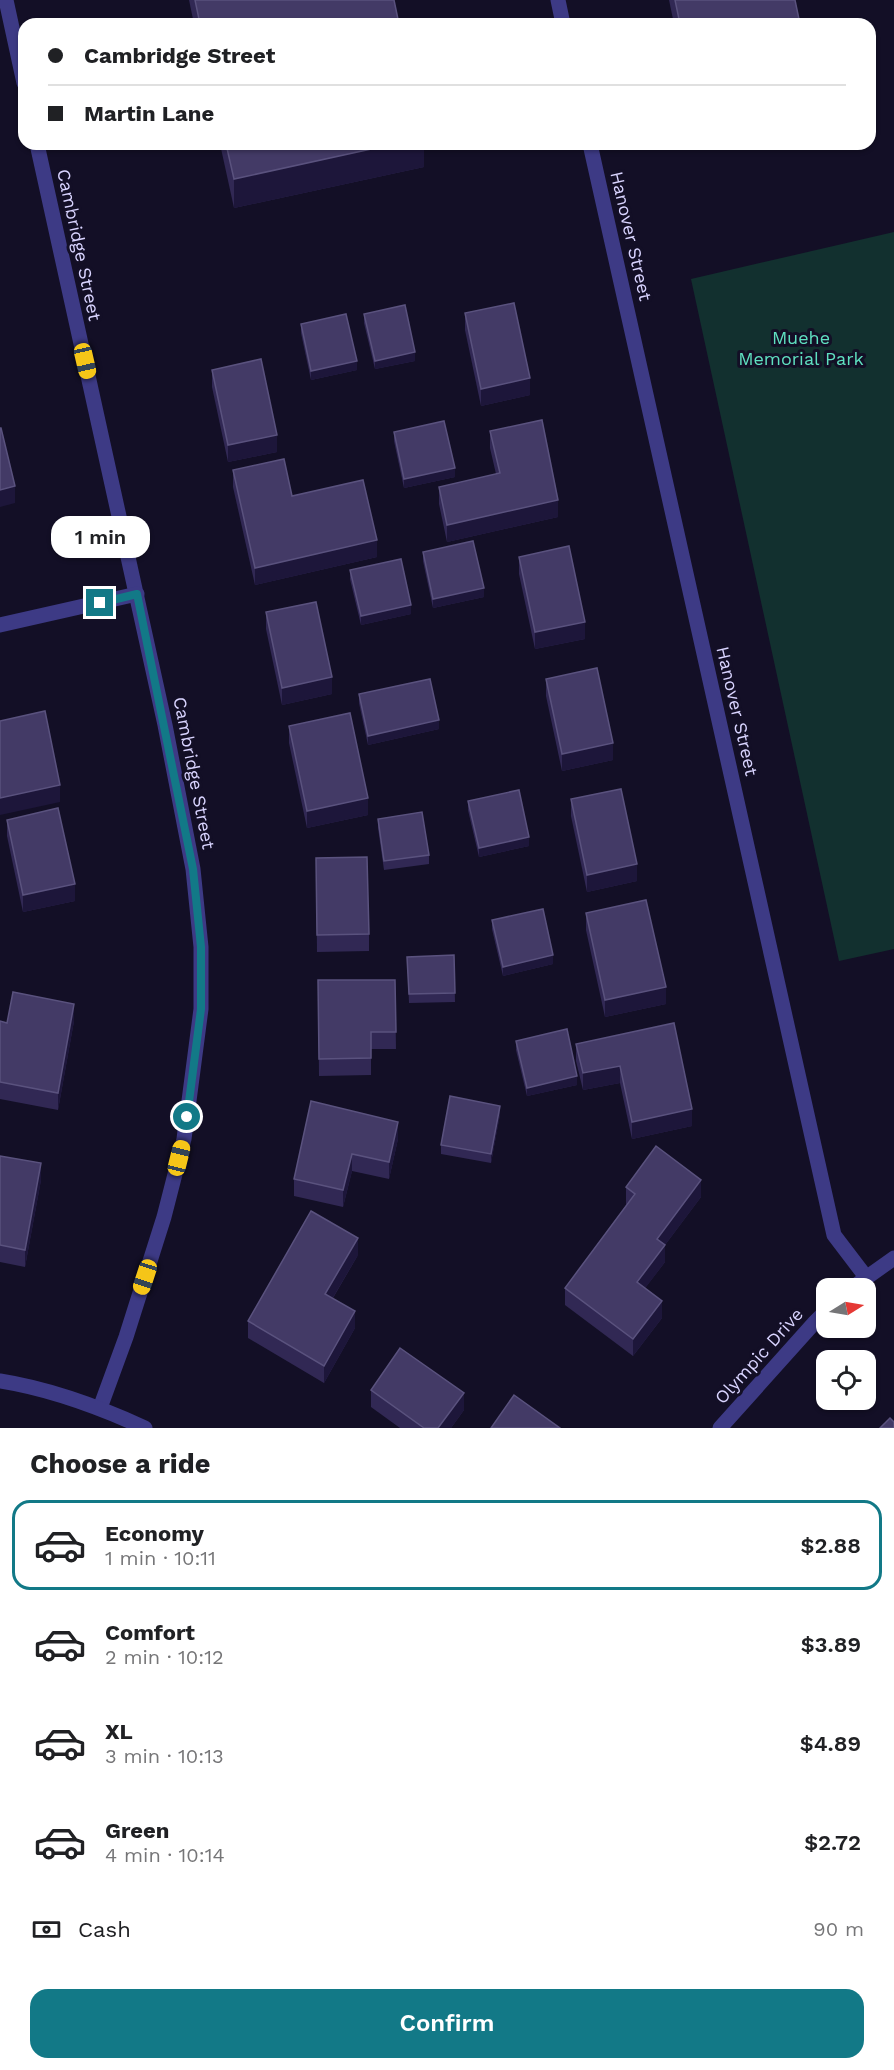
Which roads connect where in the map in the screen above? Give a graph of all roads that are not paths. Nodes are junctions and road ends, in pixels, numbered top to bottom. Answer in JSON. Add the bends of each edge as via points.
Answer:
{"nodes":[{"id":1,"x":6,"y":0,"type":"edge"},
{"id":2,"x":558,"y":0,"type":"edge"},
{"id":3,"x":562,"y":18,"type":"edge"},
{"id":4,"x":18,"y":56,"type":"edge"},
{"id":5,"x":38,"y":150,"type":"edge"},
{"id":6,"x":591,"y":150,"type":"edge"},
{"id":7,"x":137,"y":594,"type":"junction"},
{"id":8,"x":0,"y":625,"type":"edge"},
{"id":9,"x":894,"y":1258,"type":"edge"},
{"id":10,"x":866,"y":1277,"type":"joint"},
{"id":11,"x":816,"y":1321,"type":"edge"},
{"id":12,"x":0,"y":1381,"type":"edge"},
{"id":13,"x":100,"y":1408,"type":"junction"},
{"id":14,"x":146,"y":1428,"type":"edge"},
{"id":15,"x":720,"y":1428,"type":"edge"}],
"edges":[{"from":1,"to":4,"type":"street"},
{"from":2,"to":3,"type":"street"},
{"from":5,"to":7,"type":"street","name":"Cambridge Street"},
{"from":6,"to":10,"type":"street","name":"Hanover Street","via":[[834,1234]]},
{"from":7,"to":8,"type":"street"},
{"from":7,"to":13,"type":"street","name":"Cambridge Street","via":[[193,869],[201,947],[201,1009],[184,1139],[164,1217]]},
{"from":9,"to":10,"type":"street"},
{"from":11,"to":15,"type":"street","name":"Olympic Drive"},
{"from":12,"to":13,"type":"street"},
{"from":13,"to":14,"type":"street"}]}
